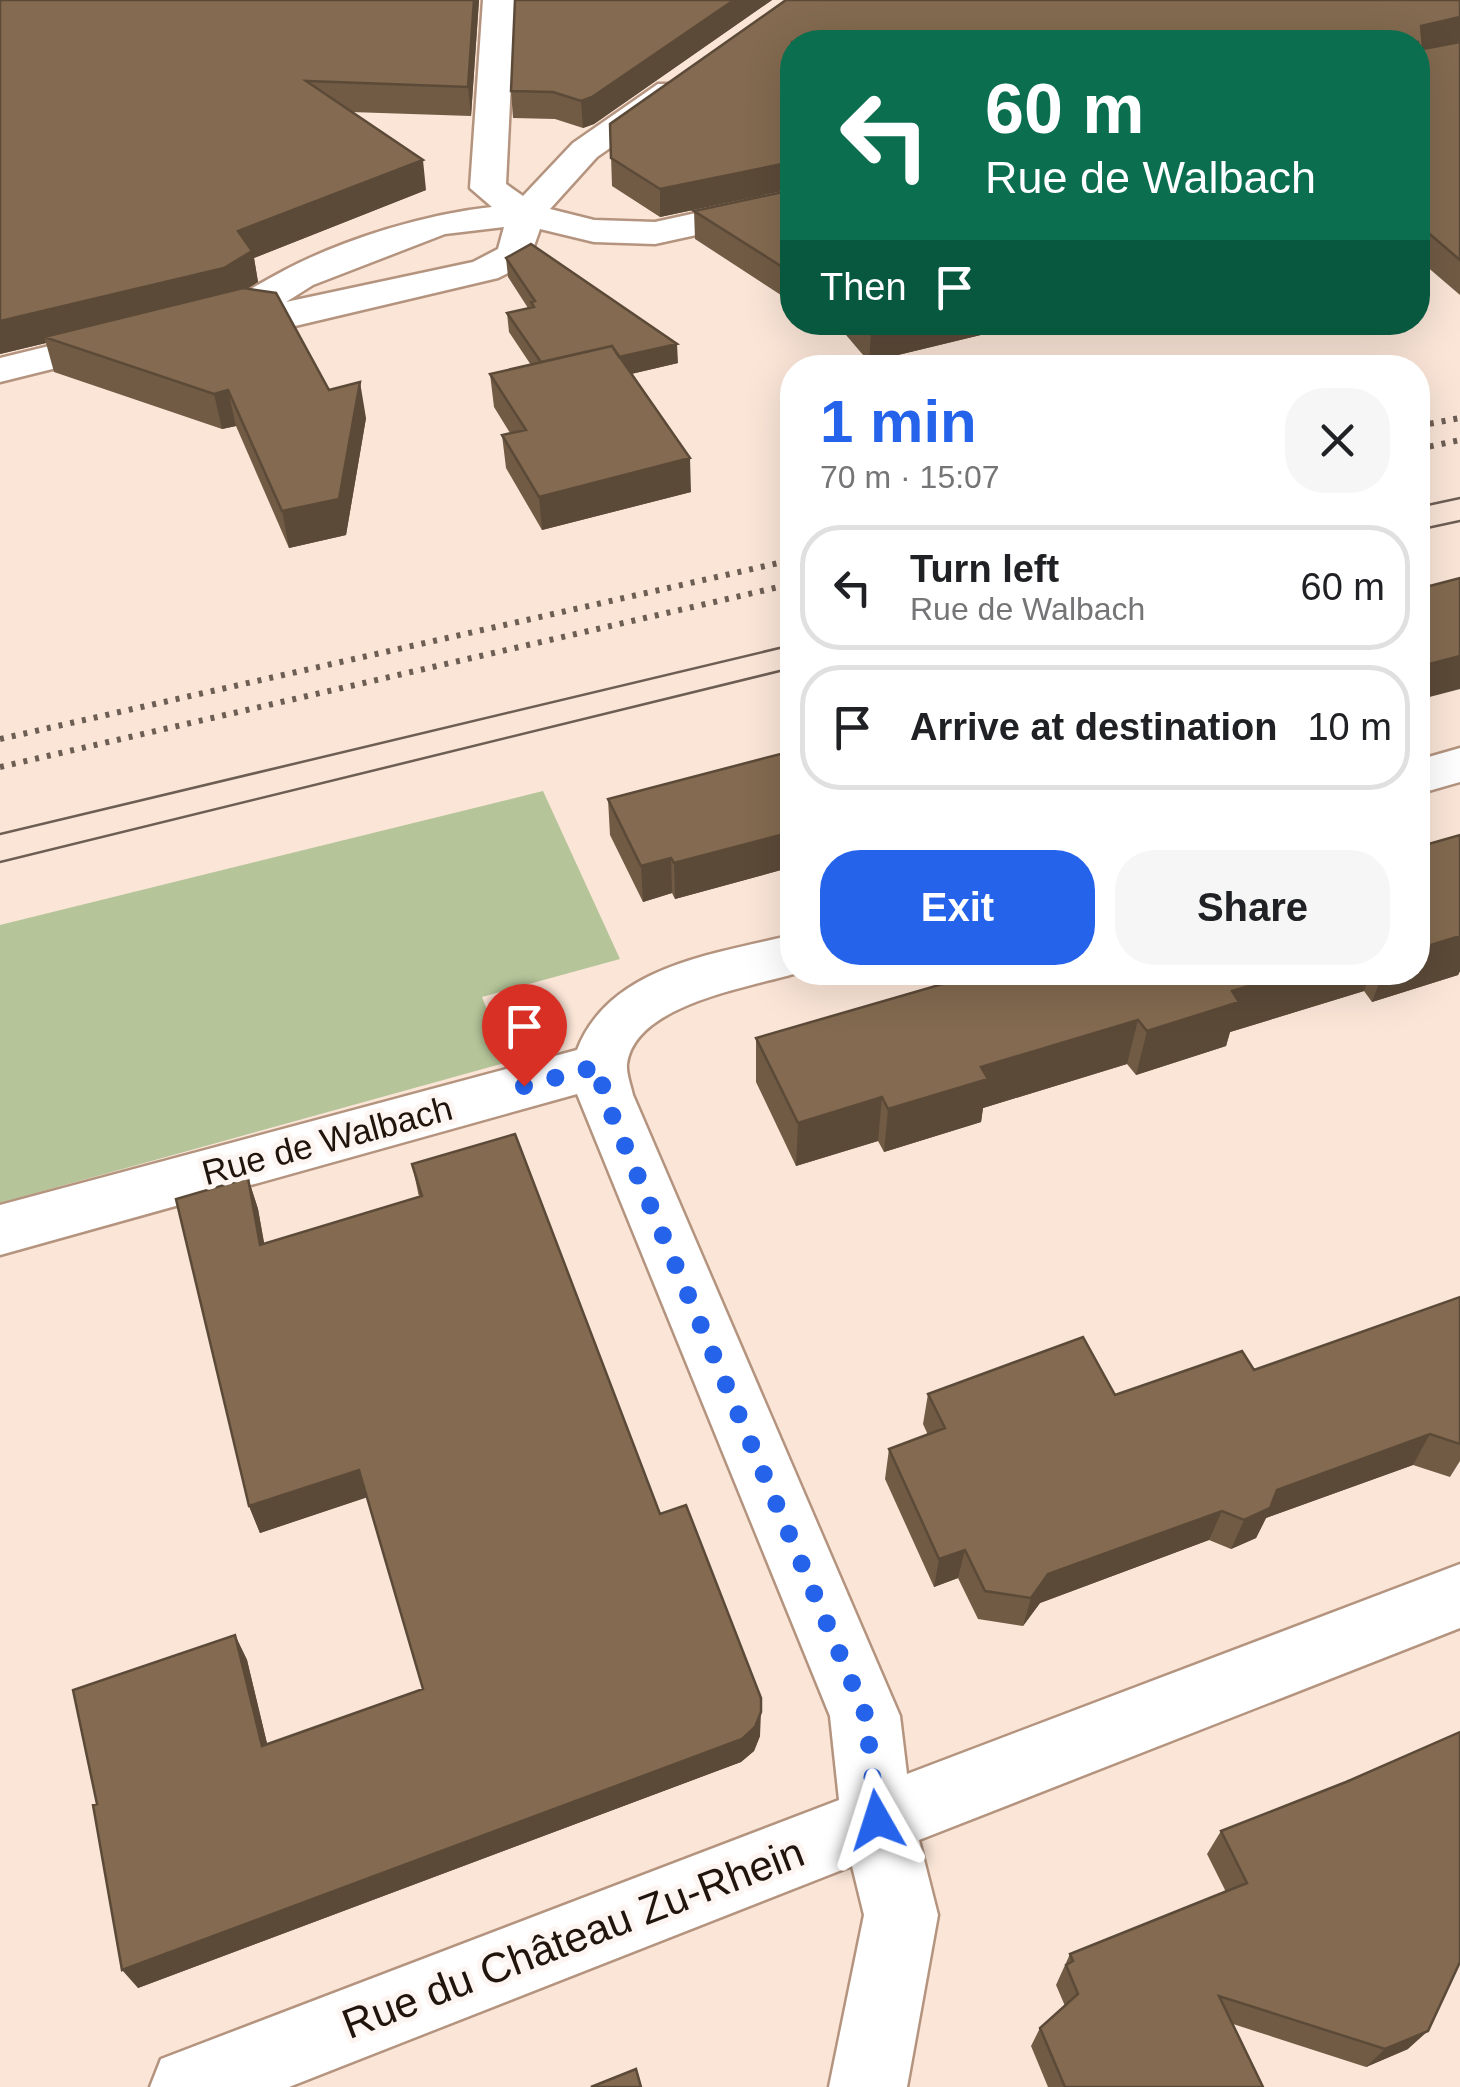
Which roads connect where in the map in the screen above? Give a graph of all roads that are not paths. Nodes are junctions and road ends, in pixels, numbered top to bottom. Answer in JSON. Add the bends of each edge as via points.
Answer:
{"nodes":[{"id":1,"x":499,"y":0,"type":"edge"},
{"id":2,"x":693,"y":75,"type":"edge"},
{"id":3,"x":515,"y":146,"type":"junction"},
{"id":4,"x":585,"y":150,"type":"junction"},
{"id":5,"x":780,"y":206,"type":"edge"},
{"id":6,"x":526,"y":214,"type":"junction"},
{"id":7,"x":245,"y":310,"type":"junction"},
{"id":8,"x":0,"y":370,"type":"edge"},
{"id":9,"x":1460,"y":764,"type":"edge"},
{"id":10,"x":1430,"y":773,"type":"edge"},
{"id":11,"x":780,"y":958,"type":"edge"},
{"id":12,"x":599,"y":1066,"type":"junction"},
{"id":13,"x":0,"y":1230,"type":"edge"},
{"id":14,"x":1460,"y":1596,"type":"edge"},
{"id":15,"x":877,"y":1820,"type":"junction"},
{"id":16,"x":190,"y":2087,"type":"edge"},
{"id":17,"x":868,"y":2087,"type":"edge"}],
"edges":[{"from":1,"to":3,"type":"street"},
{"from":2,"to":4,"type":"street"},
{"from":3,"to":4,"type":"street"},
{"from":3,"to":6,"type":"street","via":[[488,188]]},
{"from":4,"to":6,"type":"street"},
{"from":5,"to":6,"type":"street","via":[[656,233],[594,231]]},
{"from":6,"to":7,"type":"street","via":[[438,224],[300,277]]},
{"from":6,"to":7,"type":"street","via":[[515,255],[485,270],[295,314]]},
{"from":7,"to":8,"type":"street"},
{"from":9,"to":10,"type":"street"},
{"from":11,"to":12,"type":"street","via":[[682,986],[641,1006],[603,1044]]},
{"from":12,"to":13,"type":"street","name":"Rue de Walbach"},
{"from":12,"to":15,"type":"street","via":[[604,1096],[866,1716]]},
{"from":14,"to":15,"type":"street","name":"Rue du Château Zu-Rhein"},
{"from":15,"to":16,"type":"street","name":"Rue du Château Zu-Rhein"},
{"from":15,"to":17,"type":"street","via":[[901,1916]]}]}
